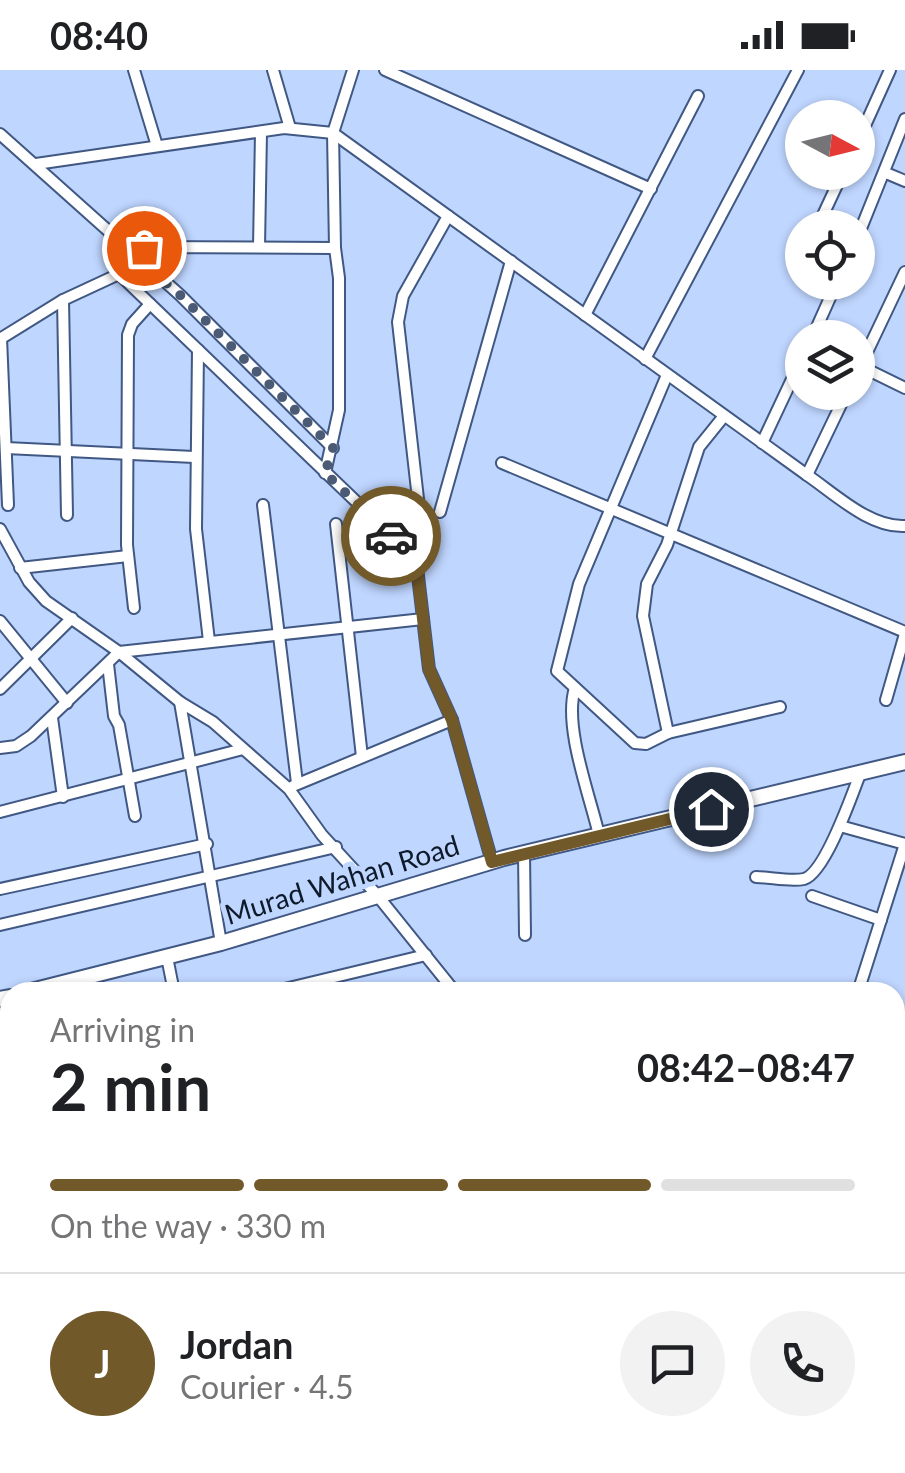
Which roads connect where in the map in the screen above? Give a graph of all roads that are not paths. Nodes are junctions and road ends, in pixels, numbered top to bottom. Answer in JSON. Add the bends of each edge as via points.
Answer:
{"nodes":[{"id":1,"x":134,"y":70,"type":"edge"},
{"id":2,"x":273,"y":70,"type":"edge"},
{"id":3,"x":353,"y":70,"type":"edge"},
{"id":4,"x":385,"y":70,"type":"edge"},
{"id":5,"x":798,"y":70,"type":"edge"},
{"id":6,"x":892,"y":70,"type":"edge"},
{"id":7,"x":905,"y":74,"type":"edge"},
{"id":8,"x":698,"y":96,"type":"dead end"},
{"id":9,"x":875,"y":106,"type":"edge"},
{"id":10,"x":905,"y":118,"type":"edge"},
{"id":11,"x":290,"y":128,"type":"junction"},
{"id":12,"x":261,"y":132,"type":"junction"},
{"id":13,"x":333,"y":133,"type":"junction"},
{"id":14,"x":0,"y":134,"type":"edge"},
{"id":15,"x":157,"y":146,"type":"junction"},
{"id":16,"x":36,"y":164,"type":"junction"},
{"id":17,"x":886,"y":173,"type":"junction"},
{"id":18,"x":905,"y":180,"type":"edge"},
{"id":19,"x":651,"y":188,"type":"junction"},
{"id":20,"x":870,"y":210,"type":"edge"},
{"id":21,"x":448,"y":216,"type":"junction"},
{"id":22,"x":259,"y":247,"type":"junction"},
{"id":23,"x":335,"y":248,"type":"junction"},
{"id":24,"x":135,"y":256,"type":"junction"},
{"id":25,"x":511,"y":261,"type":"junction"},
{"id":26,"x":905,"y":272,"type":"edge"},
{"id":27,"x":119,"y":274,"type":"junction"},
{"id":28,"x":63,"y":300,"type":"junction"},
{"id":29,"x":150,"y":304,"type":"junction"},
{"id":30,"x":585,"y":315,"type":"junction"},
{"id":31,"x":875,"y":333,"type":"edge"},
{"id":32,"x":0,"y":338,"type":"edge"},
{"id":33,"x":198,"y":350,"type":"junction"},
{"id":34,"x":645,"y":358,"type":"junction"},
{"id":35,"x":667,"y":374,"type":"junction"},
{"id":36,"x":875,"y":375,"type":"edge"},
{"id":37,"x":905,"y":388,"type":"edge"},
{"id":38,"x":785,"y":394,"type":"edge"},
{"id":39,"x":838,"y":410,"type":"edge"},
{"id":40,"x":724,"y":416,"type":"junction"},
{"id":41,"x":762,"y":443,"type":"junction"},
{"id":42,"x":6,"y":448,"type":"junction"},
{"id":43,"x":333,"y":448,"type":"junction"},
{"id":44,"x":67,"y":450,"type":"junction"},
{"id":45,"x":127,"y":453,"type":"junction"},
{"id":46,"x":194,"y":457,"type":"junction"},
{"id":47,"x":502,"y":463,"type":"dead end"},
{"id":48,"x":325,"y":473,"type":"junction"},
{"id":49,"x":807,"y":476,"type":"junction"},
{"id":50,"x":8,"y":505,"type":"dead end"},
{"id":51,"x":263,"y":505,"type":"dead end"},
{"id":52,"x":612,"y":509,"type":"junction"},
{"id":53,"x":440,"y":512,"type":"dead end"},
{"id":54,"x":68,"y":515,"type":"dead end"},
{"id":55,"x":336,"y":524,"type":"dead end"},
{"id":56,"x":905,"y":526,"type":"edge"},
{"id":57,"x":0,"y":529,"type":"edge"},
{"id":58,"x":670,"y":534,"type":"junction"},
{"id":59,"x":128,"y":556,"type":"junction"},
{"id":60,"x":416,"y":560,"type":"junction"},
{"id":61,"x":20,"y":568,"type":"junction"},
{"id":62,"x":134,"y":608,"type":"dead end"},
{"id":63,"x":72,"y":618,"type":"junction"},
{"id":64,"x":423,"y":619,"type":"junction"},
{"id":65,"x":0,"y":622,"type":"edge"},
{"id":66,"x":349,"y":627,"type":"junction"},
{"id":67,"x":905,"y":633,"type":"edge"},
{"id":68,"x":278,"y":634,"type":"junction"},
{"id":69,"x":209,"y":641,"type":"junction"},
{"id":70,"x":119,"y":652,"type":"junction"},
{"id":71,"x":31,"y":659,"type":"junction"},
{"id":72,"x":108,"y":664,"type":"junction"},
{"id":73,"x":576,"y":688,"type":"junction"},
{"id":74,"x":0,"y":689,"type":"edge"},
{"id":75,"x":886,"y":700,"type":"dead end"},
{"id":76,"x":68,"y":702,"type":"junction"},
{"id":77,"x":180,"y":702,"type":"junction"},
{"id":78,"x":780,"y":707,"type":"dead end"},
{"id":79,"x":52,"y":718,"type":"junction"},
{"id":80,"x":452,"y":720,"type":"junction"},
{"id":81,"x":668,"y":733,"type":"junction"},
{"id":82,"x":0,"y":748,"type":"edge"},
{"id":83,"x":244,"y":748,"type":"junction"},
{"id":84,"x":362,"y":757,"type":"junction"},
{"id":85,"x":905,"y":762,"type":"edge"},
{"id":86,"x":190,"y":765,"type":"junction"},
{"id":87,"x":860,"y":774,"type":"junction"},
{"id":88,"x":129,"y":780,"type":"junction"},
{"id":89,"x":293,"y":786,"type":"junction"},
{"id":90,"x":64,"y":796,"type":"junction"},
{"id":91,"x":0,"y":812,"type":"edge"},
{"id":92,"x":135,"y":816,"type":"dead end"},
{"id":93,"x":840,"y":826,"type":"junction"},
{"id":94,"x":599,"y":835,"type":"junction"},
{"id":95,"x":206,"y":844,"type":"junction"},
{"id":96,"x":905,"y":844,"type":"edge"},
{"id":97,"x":336,"y":847,"type":"junction"},
{"id":98,"x":524,"y":854,"type":"junction"},
{"id":99,"x":492,"y":862,"type":"junction"},
{"id":100,"x":756,"y":876,"type":"dead end"},
{"id":101,"x":212,"y":877,"type":"junction"},
{"id":102,"x":0,"y":889,"type":"edge"},
{"id":103,"x":377,"y":895,"type":"junction"},
{"id":104,"x":812,"y":896,"type":"dead end"},
{"id":105,"x":880,"y":920,"type":"junction"},
{"id":106,"x":0,"y":924,"type":"edge"},
{"id":107,"x":526,"y":935,"type":"dead end"},
{"id":108,"x":221,"y":943,"type":"junction"},
{"id":109,"x":426,"y":955,"type":"junction"},
{"id":110,"x":167,"y":958,"type":"junction"},
{"id":111,"x":68,"y":982,"type":"edge"},
{"id":112,"x":172,"y":982,"type":"edge"},
{"id":113,"x":314,"y":982,"type":"edge"},
{"id":114,"x":444,"y":982,"type":"edge"},
{"id":115,"x":861,"y":982,"type":"edge"}],
"edges":[{"from":1,"to":15,"type":"street"},
{"from":2,"to":11,"type":"street"},
{"from":3,"to":13,"type":"street"},
{"from":4,"to":19,"type":"street"},
{"from":5,"to":34,"type":"street"},
{"from":6,"to":7,"type":"street"},
{"from":6,"to":9,"type":"street"},
{"from":8,"to":19,"type":"street"},
{"from":10,"to":17,"type":"street"},
{"from":11,"to":12,"type":"street"},
{"from":11,"to":13,"type":"street"},
{"from":12,"to":15,"type":"street"},
{"from":12,"to":22,"type":"street"},
{"from":13,"to":21,"type":"street"},
{"from":13,"to":23,"type":"street"},
{"from":14,"to":16,"type":"street"},
{"from":15,"to":16,"type":"street"},
{"from":16,"to":24,"type":"street"},
{"from":17,"to":18,"type":"street"},
{"from":17,"to":20,"type":"street"},
{"from":19,"to":30,"type":"street"},
{"from":21,"to":25,"type":"street"},
{"from":21,"to":60,"type":"street","via":[[403,296],[398,322],[423,542]]},
{"from":22,"to":23,"type":"street"},
{"from":22,"to":24,"type":"street","via":[[144,248]]},
{"from":23,"to":43,"type":"street","via":[[339,410]]},
{"from":24,"to":27,"type":"street"},
{"from":24,"to":43,"type":"street"},
{"from":25,"to":30,"type":"street"},
{"from":25,"to":53,"type":"street"},
{"from":26,"to":31,"type":"street"},
{"from":27,"to":28,"type":"street"},
{"from":27,"to":29,"type":"street"},
{"from":28,"to":32,"type":"street"},
{"from":28,"to":44,"type":"street"},
{"from":29,"to":33,"type":"street"},
{"from":29,"to":45,"type":"street","via":[[128,336]]},
{"from":30,"to":34,"type":"street"},
{"from":32,"to":42,"type":"street"},
{"from":33,"to":46,"type":"street"},
{"from":33,"to":48,"type":"street"},
{"from":34,"to":35,"type":"street"},
{"from":35,"to":40,"type":"street"},
{"from":35,"to":52,"type":"street"},
{"from":36,"to":37,"type":"street"},
{"from":38,"to":41,"type":"street"},
{"from":39,"to":49,"type":"street"},
{"from":40,"to":41,"type":"street"},
{"from":40,"to":58,"type":"street","via":[[699,448]]},
{"from":41,"to":49,"type":"street"},
{"from":42,"to":44,"type":"street"},
{"from":42,"to":50,"type":"street"},
{"from":43,"to":48,"type":"street"},
{"from":44,"to":45,"type":"street"},
{"from":44,"to":54,"type":"street"},
{"from":45,"to":46,"type":"street"},
{"from":45,"to":59,"type":"street"},
{"from":46,"to":69,"type":"street"},
{"from":47,"to":52,"type":"street"},
{"from":48,"to":60,"type":"street"},
{"from":49,"to":56,"type":"street","via":[[870,518]]},
{"from":51,"to":68,"type":"street"},
{"from":52,"to":58,"type":"street"},
{"from":52,"to":73,"type":"street","via":[[579,584],[557,664]]},
{"from":55,"to":66,"type":"street"},
{"from":57,"to":61,"type":"street"},
{"from":58,"to":67,"type":"street"},
{"from":58,"to":81,"type":"street","via":[[647,584],[643,616]]},
{"from":59,"to":61,"type":"street"},
{"from":59,"to":62,"type":"street"},
{"from":60,"to":64,"type":"street"},
{"from":61,"to":63,"type":"street","via":[[46,600]]},
{"from":63,"to":70,"type":"street"},
{"from":63,"to":71,"type":"street"},
{"from":64,"to":66,"type":"street"},
{"from":64,"to":80,"type":"street","via":[[429,669]]},
{"from":65,"to":71,"type":"street"},
{"from":66,"to":68,"type":"street"},
{"from":66,"to":84,"type":"street"},
{"from":67,"to":75,"type":"street"},
{"from":68,"to":69,"type":"street"},
{"from":68,"to":89,"type":"street"},
{"from":69,"to":70,"type":"street"},
{"from":70,"to":72,"type":"street"},
{"from":70,"to":77,"type":"street"},
{"from":71,"to":74,"type":"street"},
{"from":71,"to":76,"type":"street"},
{"from":72,"to":76,"type":"street"},
{"from":72,"to":88,"type":"street"},
{"from":73,"to":81,"type":"street","via":[[635,743]]},
{"from":73,"to":94,"type":"street","via":[[571,700],[578,752]]},
{"from":76,"to":79,"type":"street"},
{"from":77,"to":83,"type":"street"},
{"from":77,"to":86,"type":"street"},
{"from":78,"to":81,"type":"street"},
{"from":79,"to":82,"type":"street","via":[[16,746]]},
{"from":79,"to":90,"type":"street"},
{"from":80,"to":84,"type":"street"},
{"from":80,"to":99,"type":"street"},
{"from":83,"to":86,"type":"street"},
{"from":83,"to":89,"type":"street"},
{"from":84,"to":89,"type":"street"},
{"from":85,"to":87,"type":"street","name":"Murad Wahan Road"},
{"from":86,"to":88,"type":"street"},
{"from":86,"to":95,"type":"street"},
{"from":87,"to":93,"type":"street"},
{"from":87,"to":94,"type":"street","name":"Murad Wahan Road"},
{"from":88,"to":90,"type":"street"},
{"from":88,"to":92,"type":"street"},
{"from":89,"to":97,"type":"street"},
{"from":90,"to":91,"type":"street"},
{"from":93,"to":96,"type":"street"},
{"from":93,"to":100,"type":"street","via":[[807,878]]},
{"from":94,"to":98,"type":"street","name":"Murad Wahan Road"},
{"from":95,"to":101,"type":"street"},
{"from":95,"to":102,"type":"street"},
{"from":96,"to":105,"type":"street"},
{"from":97,"to":101,"type":"street"},
{"from":97,"to":103,"type":"street"},
{"from":98,"to":99,"type":"street","name":"Murad Wahan Road"},
{"from":98,"to":107,"type":"street"},
{"from":99,"to":103,"type":"street","name":"Murad Wahan Road"},
{"from":101,"to":106,"type":"street"},
{"from":101,"to":108,"type":"street"},
{"from":103,"to":108,"type":"street","name":"Murad Wahan Road"},
{"from":103,"to":109,"type":"street"},
{"from":104,"to":105,"type":"street"},
{"from":105,"to":115,"type":"street"},
{"from":108,"to":110,"type":"street","name":"Murad Wahan Road"},
{"from":109,"to":113,"type":"street"},
{"from":109,"to":114,"type":"street"},
{"from":110,"to":111,"type":"street","name":"Murad Wahan Road"},
{"from":110,"to":112,"type":"street"}]}
